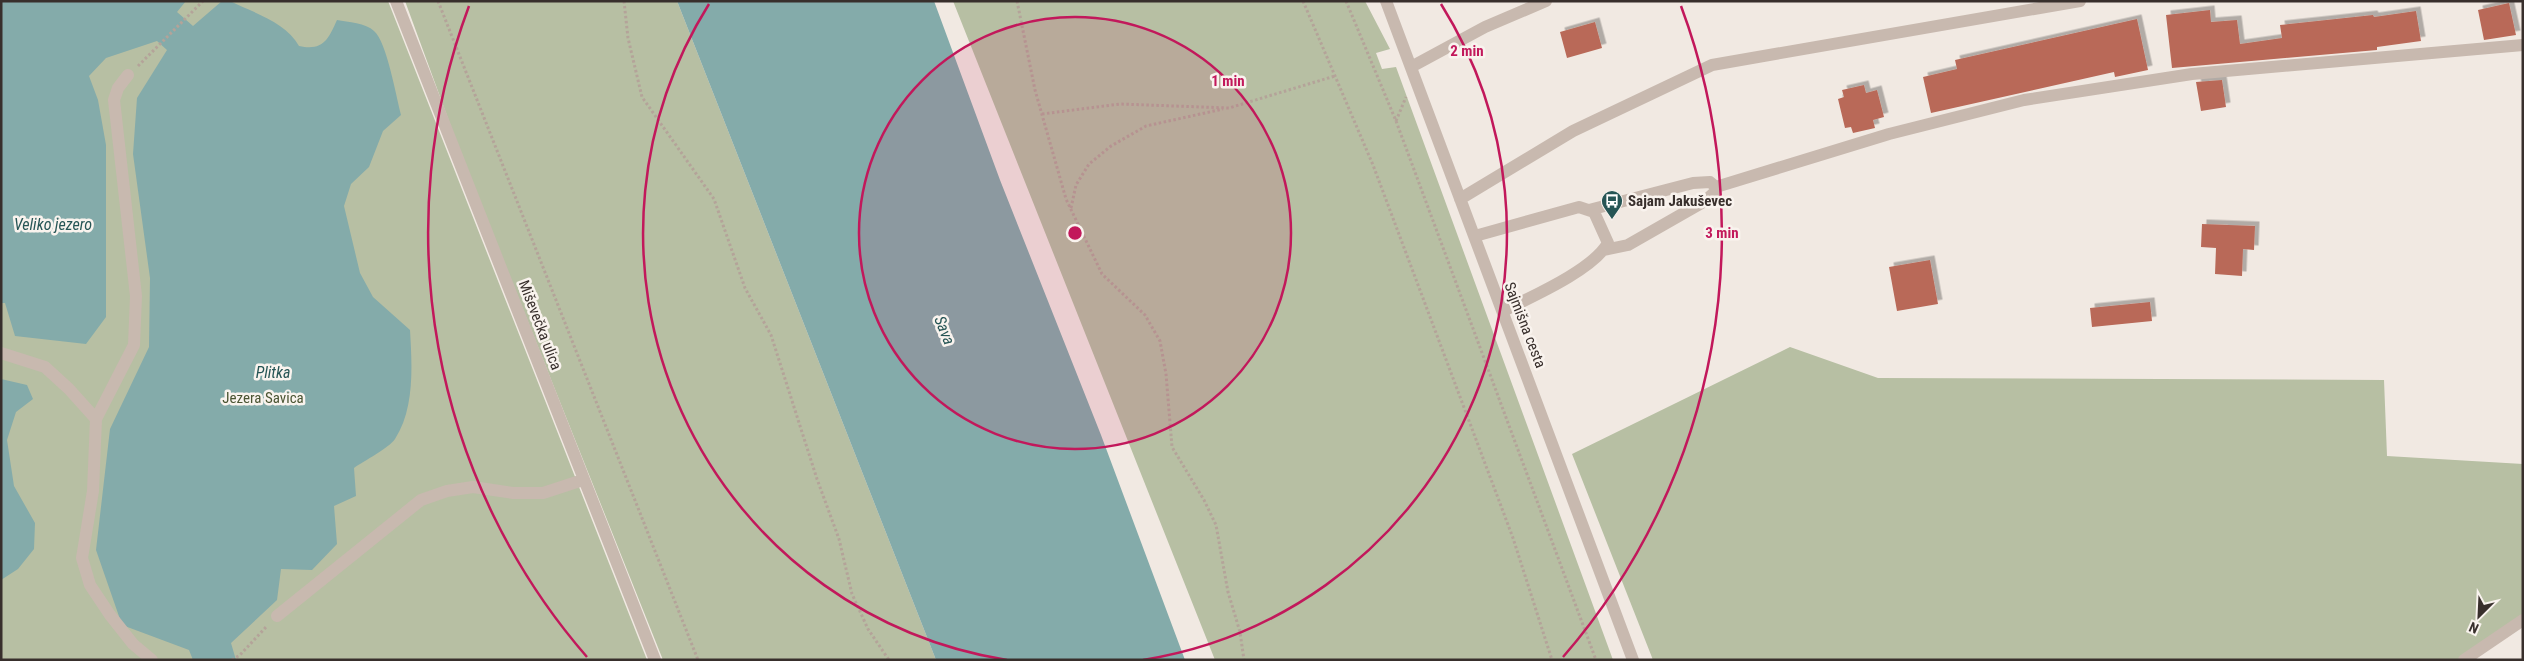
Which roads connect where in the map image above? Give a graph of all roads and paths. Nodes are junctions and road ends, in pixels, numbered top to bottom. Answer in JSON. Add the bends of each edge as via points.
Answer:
{"nodes":[{"id":1,"x":203,"y":1,"type":"edge"},
{"id":2,"x":396,"y":1,"type":"edge"},
{"id":3,"x":438,"y":1,"type":"edge"},
{"id":4,"x":624,"y":1,"type":"edge"},
{"id":5,"x":1017,"y":1,"type":"edge"},
{"id":6,"x":1303,"y":1,"type":"edge"},
{"id":7,"x":1346,"y":1,"type":"edge"},
{"id":8,"x":1386,"y":1,"type":"edge"},
{"id":9,"x":1546,"y":1,"type":"edge"},
{"id":10,"x":2080,"y":1,"type":"edge"},
{"id":11,"x":1521,"y":6,"type":"edge"},
{"id":12,"x":2523,"y":46,"type":"edge"},
{"id":13,"x":1411,"y":67,"type":"junction"},
{"id":14,"x":128,"y":75,"type":"joint"},
{"id":15,"x":1335,"y":76,"type":"junction"},
{"id":16,"x":1419,"y":88,"type":"junction"},
{"id":17,"x":1228,"y":108,"type":"junction"},
{"id":18,"x":1041,"y":114,"type":"junction"},
{"id":19,"x":1396,"y":121,"type":"junction"},
{"id":20,"x":1716,"y":186,"type":"junction"},
{"id":21,"x":1460,"y":199,"type":"junction"},
{"id":22,"x":1070,"y":209,"type":"junction"},
{"id":23,"x":1589,"y":210,"type":"junction"},
{"id":24,"x":1474,"y":236,"type":"junction"},
{"id":25,"x":1604,"y":250,"type":"junction"},
{"id":26,"x":1503,"y":311,"type":"junction"},
{"id":27,"x":1,"y":353,"type":"edge"},
{"id":28,"x":96,"y":419,"type":"junction"},
{"id":29,"x":582,"y":480,"type":"junction"},
{"id":30,"x":277,"y":616,"type":"joint"},
{"id":31,"x":2521,"y":625,"type":"edge"},
{"id":32,"x":152,"y":660,"type":"edge"},
{"id":33,"x":232,"y":660,"type":"edge"},
{"id":34,"x":655,"y":660,"type":"edge"},
{"id":35,"x":698,"y":660,"type":"edge"},
{"id":36,"x":888,"y":660,"type":"edge"},
{"id":37,"x":1244,"y":660,"type":"edge"},
{"id":38,"x":1552,"y":660,"type":"edge"},
{"id":39,"x":1596,"y":660,"type":"edge"},
{"id":40,"x":1633,"y":660,"type":"edge"},
{"id":41,"x":2464,"y":660,"type":"edge"}],
"edges":[{"from":1,"to":14,"type":"path","via":[[157,50]]},
{"from":2,"to":29,"type":"street","name":"Miševečka ulica"},
{"from":3,"to":35,"type":"path"},
{"from":4,"to":36,"type":"path","via":[[628,38],[642,97],[714,199],[745,288],[771,335],[839,539],[852,594],[868,629]]},
{"from":5,"to":18,"type":"path"},
{"from":6,"to":15,"type":"path"},
{"from":7,"to":19,"type":"path"},
{"from":8,"to":13,"type":"street","name":"Sajmišna cesta"},
{"from":9,"to":11,"type":"street"},
{"from":10,"to":21,"type":"street","via":[[1712,65],[1573,131]]},
{"from":11,"to":13,"type":"street"},
{"from":12,"to":20,"type":"street","via":[[2192,74],[2024,100],[1889,134]]},
{"from":13,"to":16,"type":"street","name":"Sajmišna cesta"},
{"from":14,"to":28,"type":"street","via":[[114,100],[136,296],[134,345]]},
{"from":15,"to":17,"type":"path"},
{"from":15,"to":38,"type":"path","via":[[1373,165],[1513,538]]},
{"from":16,"to":19,"type":"path","via":[[1406,98]]},
{"from":16,"to":21,"type":"street","name":"Sajmišna cesta"},
{"from":17,"to":18,"type":"path","via":[[1120,104]]},
{"from":17,"to":22,"type":"path","via":[[1146,126],[1111,146],[1089,164],[1076,185]]},
{"from":18,"to":22,"type":"path"},
{"from":19,"to":39,"type":"path"},
{"from":20,"to":23,"type":"street","via":[[1710,182],[1693,183]]},
{"from":20,"to":25,"type":"street","via":[[1715,192],[1705,201],[1628,245]]},
{"from":21,"to":24,"type":"street","name":"Sajmišna cesta"},
{"from":22,"to":37,"type":"path","via":[[1102,274],[1145,315],[1160,341],[1172,447],[1216,525]]},
{"from":23,"to":24,"type":"street","via":[[1579,207]]},
{"from":23,"to":25,"type":"street","via":[[1594,212],[1608,243]]},
{"from":24,"to":26,"type":"street","name":"Sajmišna cesta"},
{"from":25,"to":26,"type":"street","via":[[1548,288]]},
{"from":26,"to":40,"type":"street","name":"Sajmišna cesta"},
{"from":27,"to":28,"type":"street","via":[[46,367]]},
{"from":28,"to":32,"type":"street","via":[[93,491],[82,558],[90,585],[110,615]]},
{"from":29,"to":30,"type":"street","via":[[543,493],[513,493],[473,487],[421,500]]},
{"from":29,"to":34,"type":"street","name":"Miševečka ulica"},
{"from":30,"to":33,"type":"path"},
{"from":31,"to":41,"type":"street"}]}
